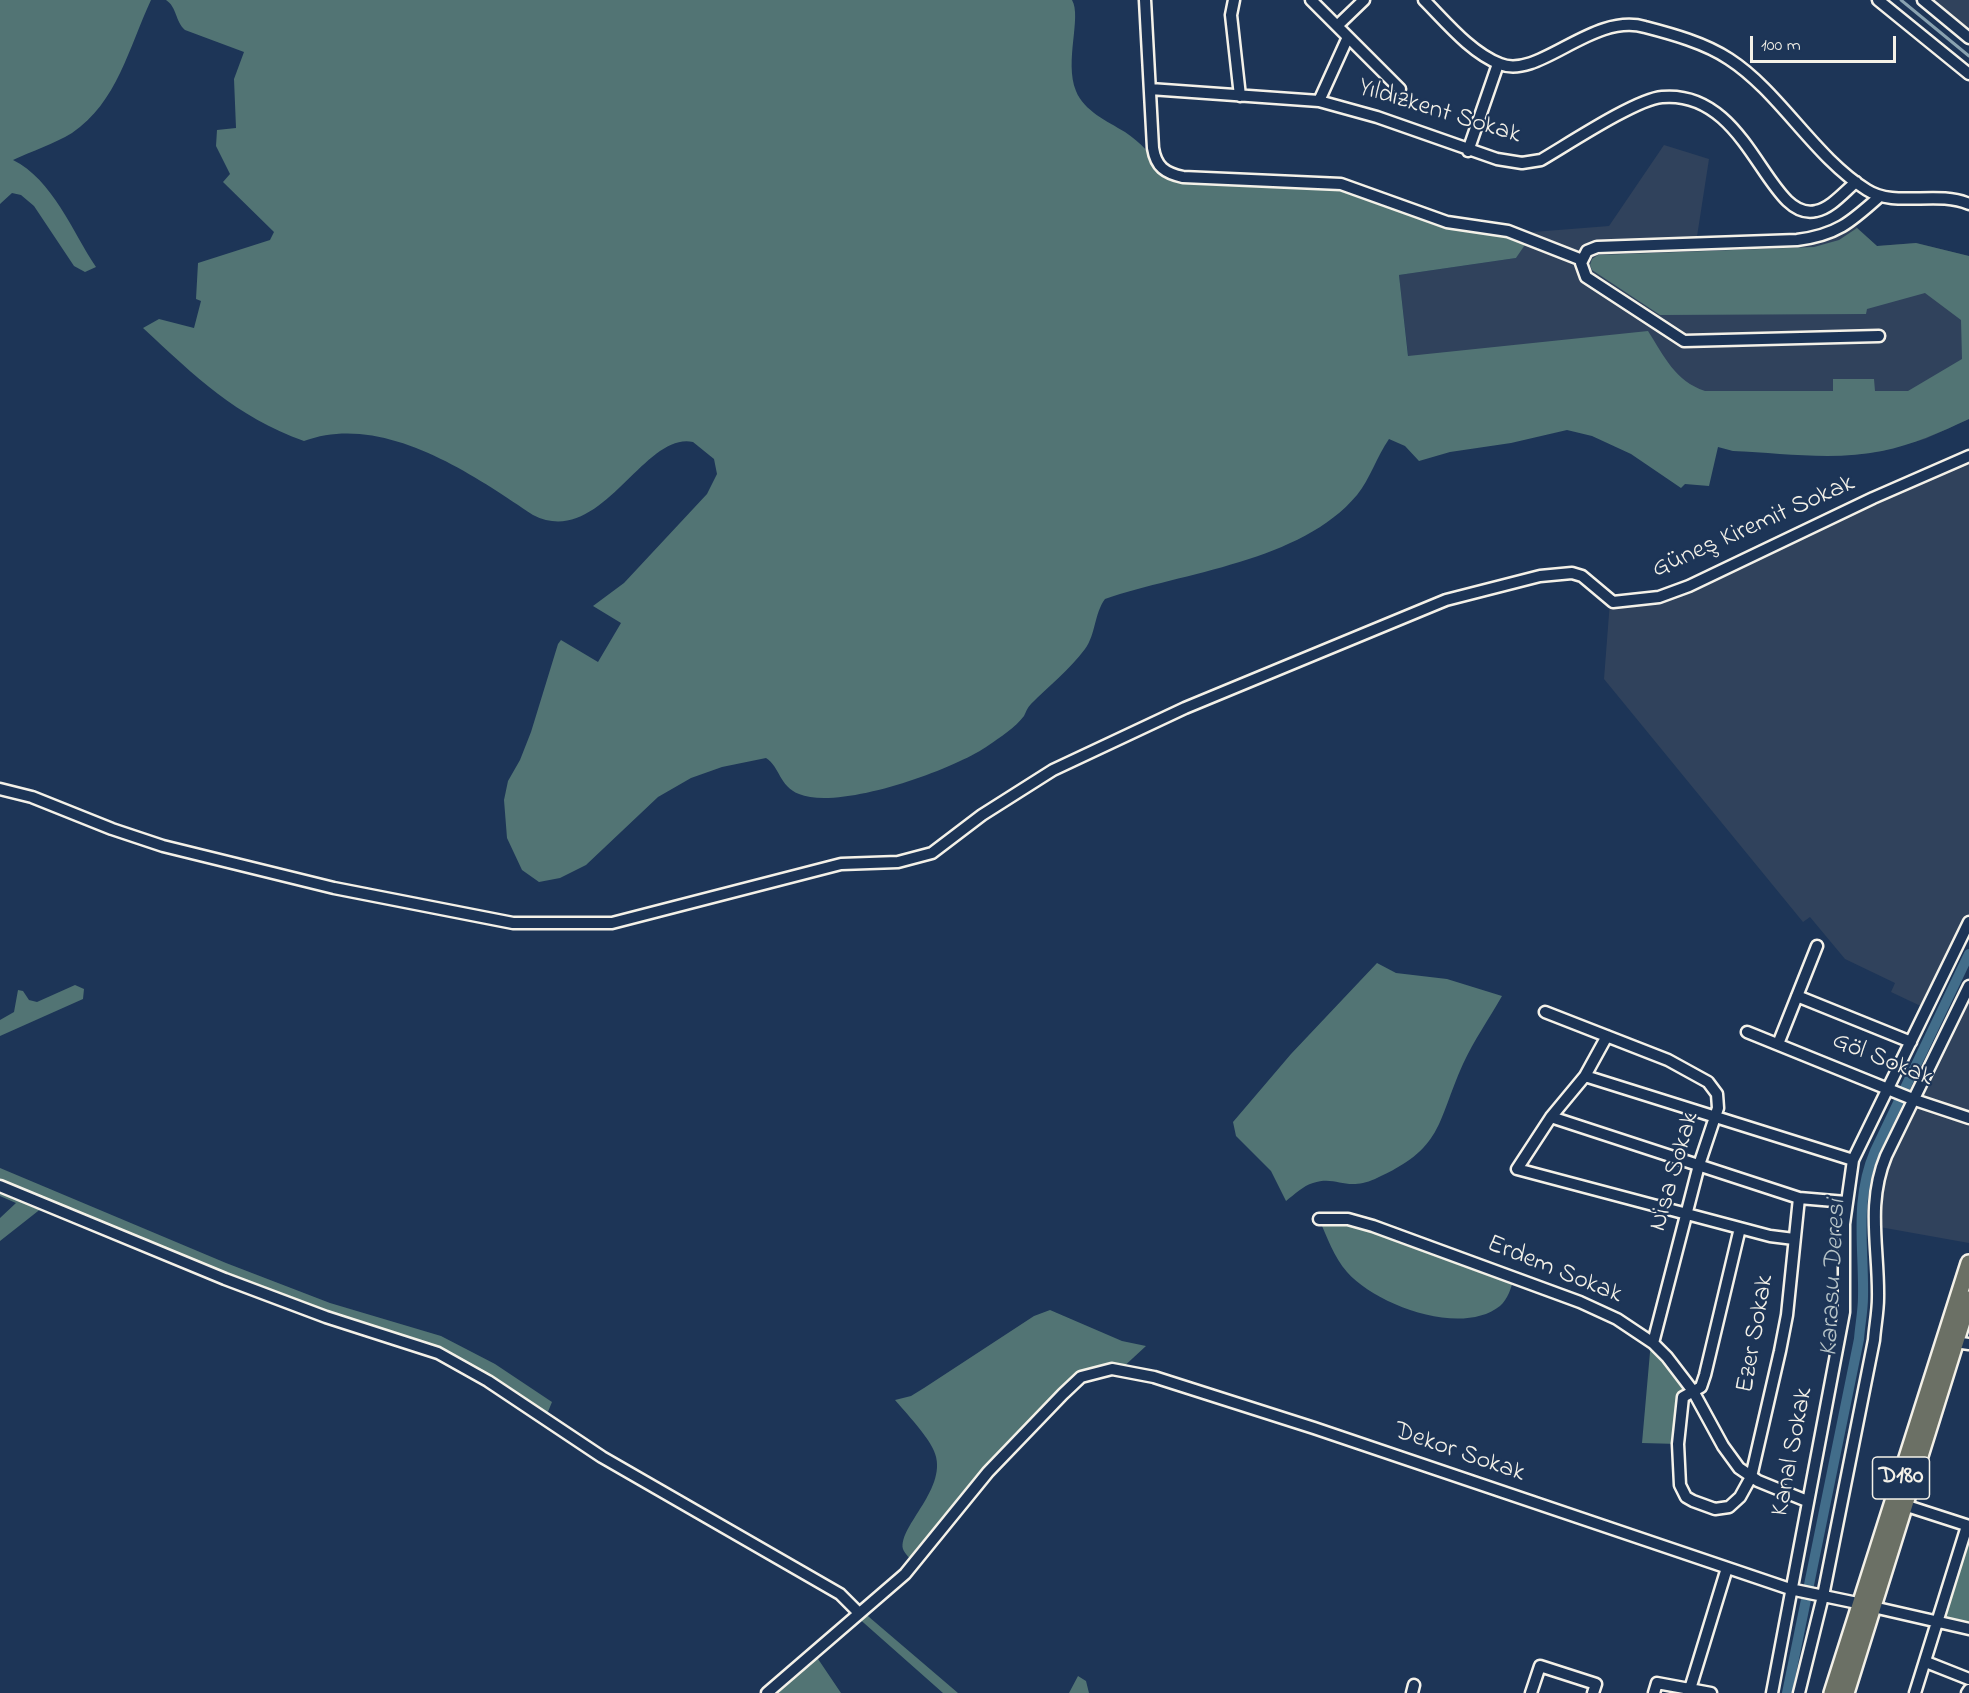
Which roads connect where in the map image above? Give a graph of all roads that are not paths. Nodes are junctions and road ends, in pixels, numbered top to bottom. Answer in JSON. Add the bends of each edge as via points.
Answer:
{"nodes":[{"id":1,"x":1144,"y":0,"type":"edge"},
{"id":2,"x":1234,"y":0,"type":"edge"},
{"id":3,"x":1311,"y":0,"type":"edge"},
{"id":4,"x":1364,"y":0,"type":"edge"},
{"id":5,"x":1424,"y":0,"type":"edge"},
{"id":6,"x":1878,"y":0,"type":"edge"},
{"id":7,"x":1923,"y":0,"type":"edge"},
{"id":8,"x":1337,"y":26,"type":"junction"},
{"id":9,"x":1348,"y":37,"type":"junction"},
{"id":10,"x":1969,"y":38,"type":"edge"},
{"id":11,"x":1498,"y":64,"type":"junction"},
{"id":12,"x":1969,"y":74,"type":"edge"},
{"id":13,"x":1150,"y":90,"type":"junction"},
{"id":14,"x":1400,"y":90,"type":"dead end"},
{"id":15,"x":1240,"y":96,"type":"junction"},
{"id":16,"x":1319,"y":101,"type":"junction"},
{"id":17,"x":1468,"y":151,"type":"junction"},
{"id":18,"x":1856,"y":182,"type":"junction"},
{"id":19,"x":1880,"y":196,"type":"junction"},
{"id":20,"x":1969,"y":204,"type":"edge"},
{"id":21,"x":1582,"y":260,"type":"junction"},
{"id":22,"x":1879,"y":336,"type":"dead end"},
{"id":23,"x":1969,"y":456,"type":"edge"},
{"id":24,"x":0,"y":789,"type":"edge"},
{"id":25,"x":1969,"y":922,"type":"edge"},
{"id":26,"x":1817,"y":946,"type":"dead end"},
{"id":27,"x":1969,"y":986,"type":"edge"},
{"id":28,"x":1797,"y":996,"type":"junction"},
{"id":29,"x":1545,"y":1012,"type":"dead end"},
{"id":30,"x":1747,"y":1032,"type":"dead end"},
{"id":31,"x":1607,"y":1036,"type":"junction"},
{"id":32,"x":1911,"y":1042,"type":"junction"},
{"id":33,"x":1778,"y":1044,"type":"junction"},
{"id":34,"x":1585,"y":1076,"type":"junction"},
{"id":35,"x":1889,"y":1089,"type":"junction"},
{"id":36,"x":1915,"y":1100,"type":"junction"},
{"id":37,"x":1551,"y":1117,"type":"junction"},
{"id":38,"x":1715,"y":1117,"type":"junction"},
{"id":39,"x":1969,"y":1118,"type":"edge"},
{"id":40,"x":1853,"y":1160,"type":"junction"},
{"id":41,"x":1699,"y":1165,"type":"junction"},
{"id":42,"x":0,"y":1186,"type":"edge"},
{"id":43,"x":1799,"y":1198,"type":"junction"},
{"id":44,"x":1846,"y":1202,"type":"junction"},
{"id":45,"x":1687,"y":1214,"type":"junction"},
{"id":46,"x":1319,"y":1219,"type":"dead end"},
{"id":47,"x":1740,"y":1228,"type":"junction"},
{"id":48,"x":1794,"y":1239,"type":"junction"},
{"id":49,"x":1969,"y":1263,"type":"edge"},
{"id":50,"x":1969,"y":1299,"type":"edge"},
{"id":51,"x":1653,"y":1343,"type":"junction"},
{"id":52,"x":1962,"y":1343,"type":"edge"},
{"id":53,"x":1693,"y":1391,"type":"junction"},
{"id":54,"x":1751,"y":1477,"type":"junction"},
{"id":55,"x":1807,"y":1501,"type":"junction"},
{"id":56,"x":1904,"y":1505,"type":"junction"},
{"id":57,"x":1968,"y":1526,"type":"edge"},
{"id":58,"x":1727,"y":1568,"type":"junction"},
{"id":59,"x":1790,"y":1589,"type":"junction"},
{"id":60,"x":1823,"y":1596,"type":"junction"},
{"id":61,"x":1868,"y":1605,"type":"junction"},
{"id":62,"x":859,"y":1613,"type":"junction"},
{"id":63,"x":1938,"y":1622,"type":"junction"},
{"id":64,"x":1969,"y":1629,"type":"edge"},
{"id":65,"x":1926,"y":1662,"type":"junction"},
{"id":66,"x":1969,"y":1679,"type":"edge"},
{"id":67,"x":1655,"y":1688,"type":"edge"},
{"id":68,"x":1690,"y":1689,"type":"junction"},
{"id":69,"x":766,"y":1693,"type":"edge"},
{"id":70,"x":1531,"y":1693,"type":"edge"},
{"id":71,"x":1593,"y":1693,"type":"edge"},
{"id":72,"x":1711,"y":1693,"type":"edge"},
{"id":73,"x":1772,"y":1693,"type":"edge"},
{"id":74,"x":1799,"y":1693,"type":"edge"},
{"id":75,"x":1832,"y":1693,"type":"edge"},
{"id":76,"x":1846,"y":1693,"type":"edge"},
{"id":77,"x":1915,"y":1693,"type":"edge"}],
"edges":[{"from":1,"to":13,"type":"street"},
{"from":2,"to":15,"type":"street","via":[[1231,15]]},
{"from":3,"to":8,"type":"street"},
{"from":4,"to":8,"type":"street"},
{"from":5,"to":11,"type":"street","via":[[1473,47]]},
{"from":6,"to":12,"type":"street"},
{"from":7,"to":10,"type":"street"},
{"from":8,"to":9,"type":"street"},
{"from":9,"to":14,"type":"street"},
{"from":9,"to":16,"type":"street"},
{"from":11,"to":17,"type":"street"},
{"from":11,"to":18,"type":"street","via":[[1524,65],[1610,26],[1643,26],[1730,59]]},
{"from":13,"to":15,"type":"street","name":"Yıldızkent Sokak"},
{"from":13,"to":21,"type":"street","via":[[1154,157],[1171,174],[1341,184],[1447,222],[1519,235]]},
{"from":15,"to":16,"type":"street","name":"Yıldızkent Sokak"},
{"from":16,"to":17,"type":"street","name":"Yıldızkent Sokak","via":[[1377,117]]},
{"from":17,"to":18,"type":"street","name":"Yıldızkent Sokak","via":[[1532,163],[1639,104],[1672,97],[1695,102],[1719,115],[1747,144],[1776,190],[1795,209],[1810,212],[1825,208]]},
{"from":18,"to":19,"type":"street"},
{"from":19,"to":20,"type":"street","via":[[1941,196]]},
{"from":19,"to":21,"type":"street","via":[[1845,226],[1826,235],[1797,240],[1597,247],[1587,251]]},
{"from":21,"to":22,"type":"street","via":[[1586,277],[1683,341]]},
{"from":23,"to":24,"type":"street","name":"Güneş Kiremit Sokak","via":[[1659,597],[1613,602],[1578,574],[1540,576],[1446,600],[1185,708],[1053,770],[982,815],[932,853],[898,862],[841,864],[612,923],[513,923],[334,888],[164,846]]},
{"from":25,"to":32,"type":"street","name":"Kanal Sokak"},
{"from":26,"to":28,"type":"street"},
{"from":27,"to":36,"type":"street"},
{"from":28,"to":32,"type":"street"},
{"from":28,"to":33,"type":"street"},
{"from":29,"to":31,"type":"street","name":"Nisa Sokak"},
{"from":30,"to":33,"type":"street","name":"Göl Sokak"},
{"from":31,"to":34,"type":"street"},
{"from":31,"to":38,"type":"street","name":"Nisa Sokak","via":[[1668,1060],[1708,1082],[1717,1094]]},
{"from":32,"to":35,"type":"street","name":"Kanal Sokak"},
{"from":33,"to":35,"type":"street","name":"Göl Sokak"},
{"from":34,"to":37,"type":"street"},
{"from":34,"to":38,"type":"street"},
{"from":35,"to":36,"type":"street","name":"Göl Sokak"},
{"from":35,"to":40,"type":"street","name":"Kanal Sokak"},
{"from":36,"to":39,"type":"street","name":"Göl Sokak"},
{"from":36,"to":60,"type":"street","via":[[1876,1184],[1878,1298],[1874,1340]]},
{"from":37,"to":41,"type":"street"},
{"from":37,"to":45,"type":"street","via":[[1517,1169]]},
{"from":38,"to":40,"type":"street"},
{"from":38,"to":41,"type":"street","name":"Nisa Sokak"},
{"from":40,"to":44,"type":"street","name":"Kanal Sokak"},
{"from":41,"to":43,"type":"street"},
{"from":41,"to":45,"type":"street","name":"Nisa Sokak"},
{"from":42,"to":62,"type":"street","via":[[326,1317],[438,1353],[488,1381],[602,1457],[840,1594]]},
{"from":43,"to":44,"type":"street"},
{"from":43,"to":48,"type":"street","name":"Ezer Sokak"},
{"from":44,"to":55,"type":"street","name":"Kanal Sokak","via":[[1844,1312]]},
{"from":45,"to":47,"type":"street"},
{"from":45,"to":51,"type":"street","name":"Nisa Sokak"},
{"from":46,"to":51,"type":"street","name":"Erdem Sokak","via":[[1364,1223],[1580,1302],[1617,1319]]},
{"from":47,"to":48,"type":"street"},
{"from":47,"to":53,"type":"street","via":[[1705,1375],[1701,1387]]},
{"from":48,"to":54,"type":"street","name":"Ezer Sokak","via":[[1787,1315]]},
{"from":49,"to":61,"type":"highway","number":"D180"},
{"from":50,"to":52,"type":"highway","number":"D180"},
{"from":51,"to":53,"type":"street","name":"Erdem Sokak"},
{"from":52,"to":56,"type":"highway","number":"D180"},
{"from":53,"to":54,"type":"street","name":"Erdem Sokak","via":[[1732,1460]]},
{"from":53,"to":54,"type":"street","via":[[1683,1396],[1678,1444],[1678,1478],[1686,1497],[1715,1509],[1729,1507]]},
{"from":54,"to":55,"type":"street","name":"Erdem Sokak"},
{"from":55,"to":59,"type":"street","name":"Kanal Sokak"},
{"from":56,"to":57,"type":"street"},
{"from":56,"to":61,"type":"highway","number":"D180"},
{"from":57,"to":63,"type":"street"},
{"from":58,"to":59,"type":"street","name":"Dekor Sokak"},
{"from":58,"to":62,"type":"street","name":"Dekor Sokak","via":[[1314,1428],[1154,1377],[1112,1369],[1081,1377],[1056,1401],[988,1472],[905,1574]]},
{"from":58,"to":68,"type":"street"},
{"from":59,"to":60,"type":"street","name":"Dekor Sokak"},
{"from":59,"to":73,"type":"street","name":"Kanal Sokak"},
{"from":60,"to":61,"type":"street","name":"Dekor Sokak"},
{"from":60,"to":74,"type":"street"},
{"from":61,"to":63,"type":"street","name":"Dekor Sokak"},
{"from":61,"to":75,"type":"highway","number":"D180"},
{"from":61,"to":76,"type":"highway","number":"D180"},
{"from":62,"to":69,"type":"street"},
{"from":63,"to":64,"type":"street","name":"Dekor Sokak"},
{"from":63,"to":65,"type":"street"},
{"from":65,"to":66,"type":"street"},
{"from":65,"to":77,"type":"street"},
{"from":67,"to":68,"type":"street"},
{"from":68,"to":72,"type":"street"},
{"from":70,"to":71,"type":"street","via":[[1540,1666],[1596,1684]]}]}
